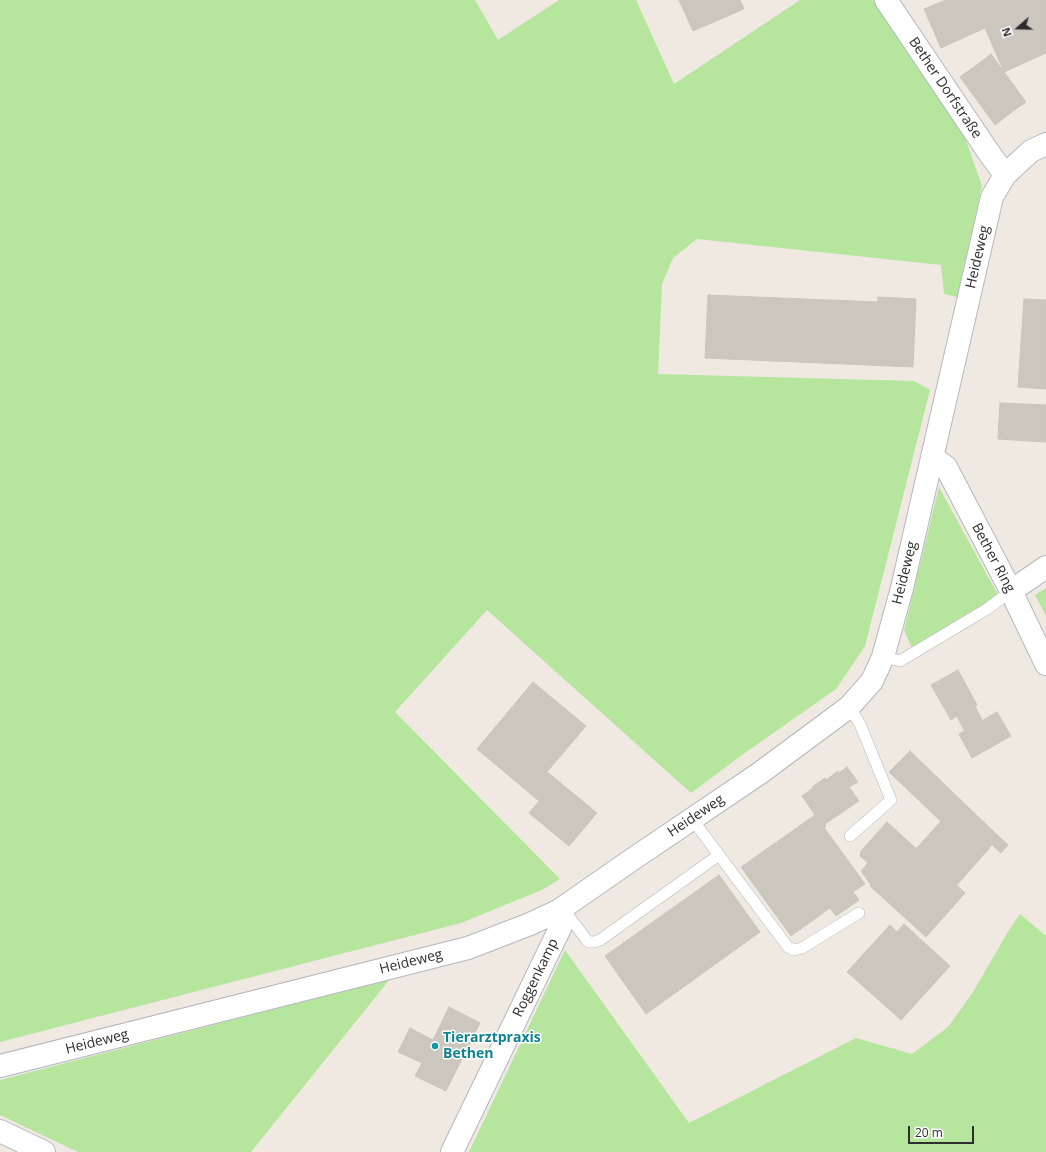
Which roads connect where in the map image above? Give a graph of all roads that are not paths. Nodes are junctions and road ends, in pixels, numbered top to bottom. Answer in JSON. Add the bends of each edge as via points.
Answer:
{"nodes":[{"id":1,"x":886,"y":0,"type":"edge"},
{"id":2,"x":1046,"y":144,"type":"edge"},
{"id":3,"x":1005,"y":175,"type":"junction"},
{"id":4,"x":932,"y":457,"type":"junction"},
{"id":5,"x":1046,"y":567,"type":"edge"},
{"id":6,"x":1011,"y":591,"type":"junction"},
{"id":7,"x":883,"y":657,"type":"junction"},
{"id":8,"x":1046,"y":664,"type":"edge"},
{"id":9,"x":849,"y":707,"type":"junction"},
{"id":10,"x":692,"y":819,"type":"junction"},
{"id":11,"x":850,"y":836,"type":"dead end"},
{"id":12,"x":719,"y":855,"type":"junction"},
{"id":13,"x":560,"y":909,"type":"junction"},
{"id":14,"x":859,"y":912,"type":"dead end"},
{"id":15,"x":0,"y":1066,"type":"edge"},
{"id":16,"x":0,"y":1131,"type":"edge"},
{"id":17,"x":44,"y":1152,"type":"edge"},
{"id":18,"x":452,"y":1152,"type":"edge"}],
"edges":[{"from":1,"to":3,"type":"street","name":"Bether Dorfstraße"},
{"from":2,"to":3,"type":"street","via":[[1032,151]]},
{"from":3,"to":4,"type":"street","name":"Heideweg","via":[[992,197]]},
{"from":4,"to":6,"type":"street","name":"Bether Ring","via":[[946,467]]},
{"from":4,"to":7,"type":"street","name":"Heideweg","via":[[902,588]]},
{"from":5,"to":6,"type":"street"},
{"from":6,"to":7,"type":"lane","via":[[987,609],[900,661]]},
{"from":6,"to":8,"type":"street","name":"Bether Ring"},
{"from":7,"to":9,"type":"street","name":"Heideweg","via":[[872,681]]},
{"from":9,"to":10,"type":"street","name":"Heideweg","via":[[760,773]]},
{"from":9,"to":11,"type":"lane","via":[[860,724],[891,800]]},
{"from":10,"to":12,"type":"lane"},
{"from":10,"to":13,"type":"street","name":"Heideweg"},
{"from":12,"to":13,"type":"lane","via":[[600,940],[589,942]]},
{"from":12,"to":14,"type":"lane","via":[[788,947],[794,950],[802,948]]},
{"from":13,"to":15,"type":"street","name":"Heideweg","via":[[530,924],[468,948]]},
{"from":13,"to":18,"type":"street","name":"Roggenkamp","via":[[562,924]]},
{"from":16,"to":17,"type":"street"}]}
